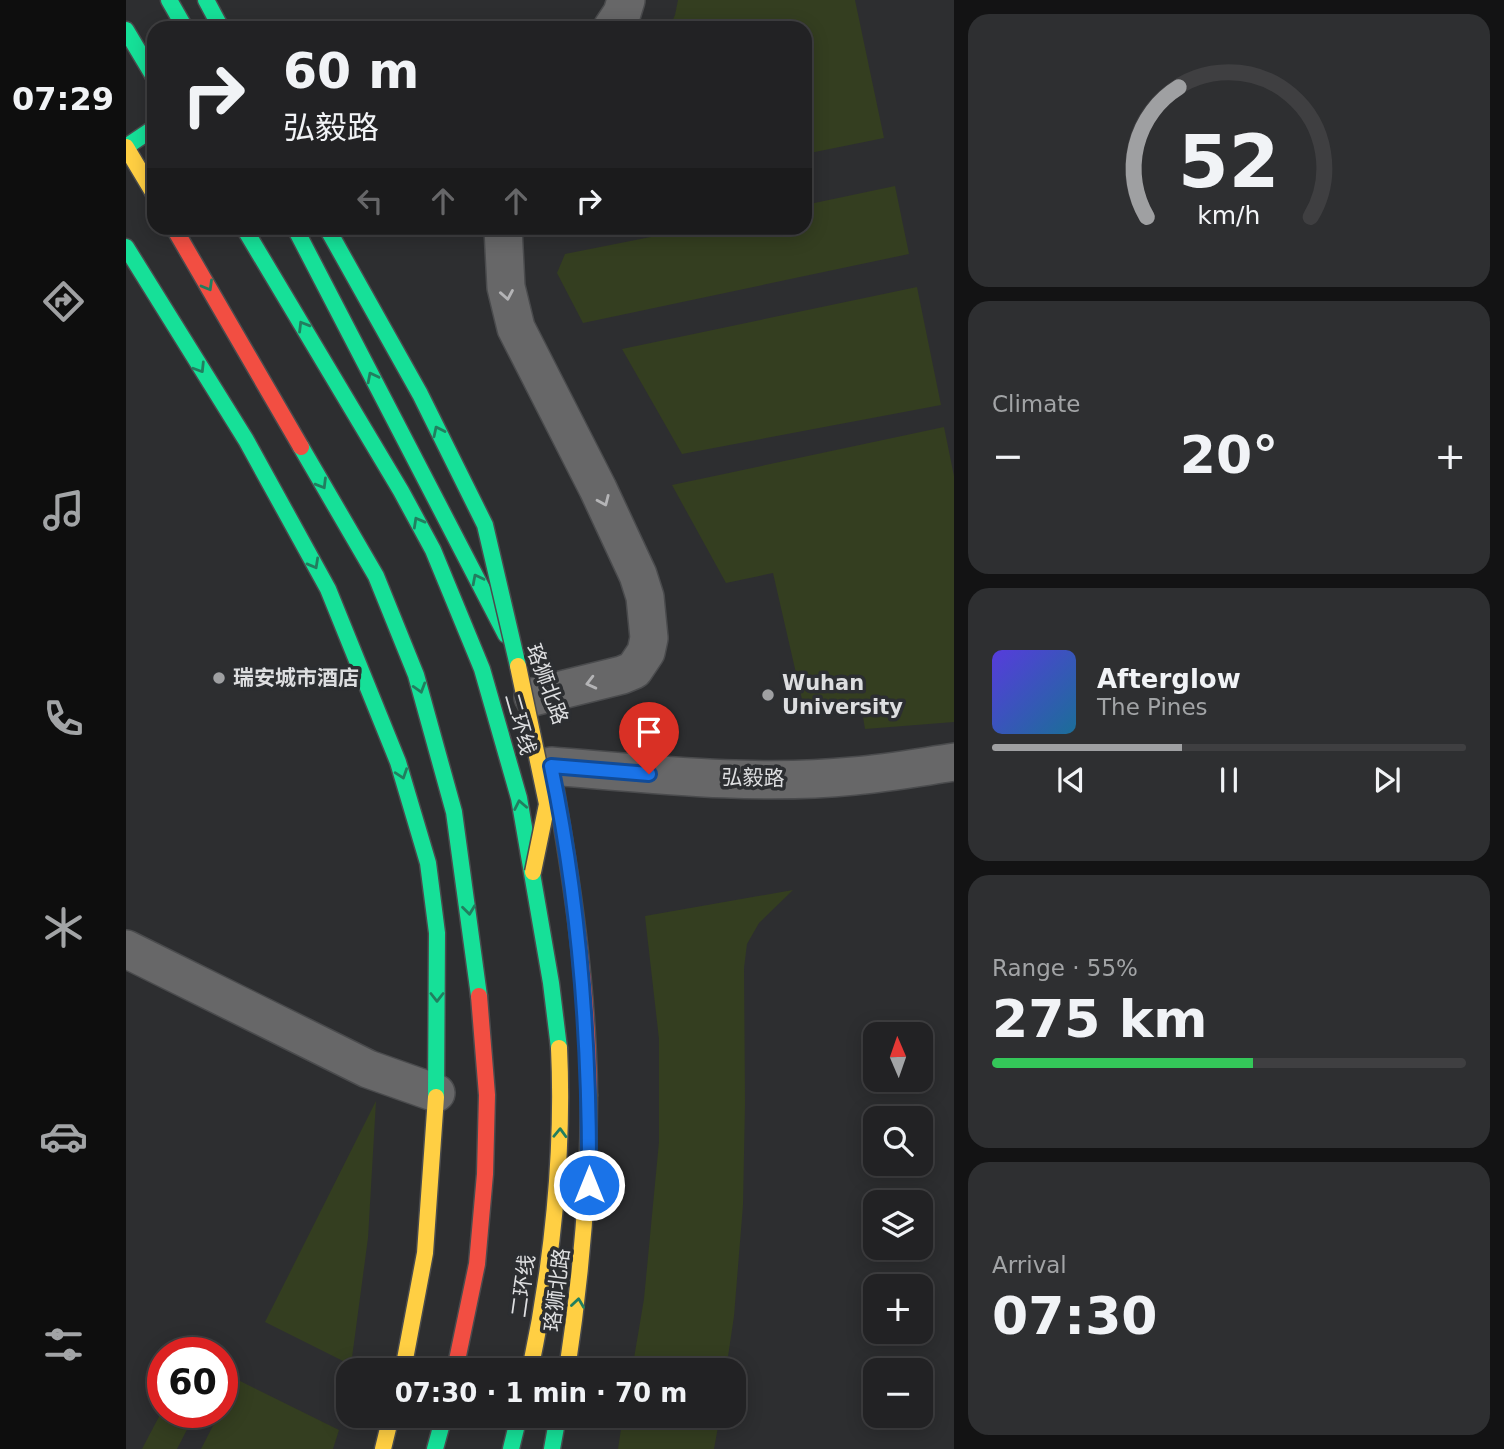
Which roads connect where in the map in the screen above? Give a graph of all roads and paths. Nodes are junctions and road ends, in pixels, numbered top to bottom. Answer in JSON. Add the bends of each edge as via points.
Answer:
{"nodes":[{"id":1,"x":169,"y":0,"type":"edge"},
{"id":2,"x":206,"y":0,"type":"edge"},
{"id":3,"x":626,"y":0,"type":"edge"},
{"id":4,"x":182,"y":21,"type":"edge"},
{"id":5,"x":217,"y":21,"type":"edge"},
{"id":6,"x":617,"y":21,"type":"edge"},
{"id":7,"x":126,"y":30,"type":"edge"},
{"id":8,"x":147,"y":65,"type":"edge"},
{"id":9,"x":147,"y":133,"type":"edge"},
{"id":10,"x":126,"y":147,"type":"edge"},
{"id":11,"x":147,"y":182,"type":"edge"},
{"id":12,"x":178,"y":235,"type":"edge"},
{"id":13,"x":248,"y":235,"type":"edge"},
{"id":14,"x":299,"y":235,"type":"edge"},
{"id":15,"x":331,"y":235,"type":"edge"},
{"id":16,"x":503,"y":235,"type":"edge"},
{"id":17,"x":126,"y":247,"type":"edge"},
{"id":18,"x":533,"y":697,"type":"junction"},
{"id":19,"x":954,"y":762,"type":"edge"},
{"id":20,"x":551,"y":766,"type":"junction"},
{"id":21,"x":533,"y":872,"type":"junction"},
{"id":22,"x":126,"y":949,"type":"edge"},
{"id":23,"x":436,"y":1093,"type":"junction"},
{"id":24,"x":405,"y":1358,"type":"edge"},
{"id":25,"x":457,"y":1358,"type":"edge"},
{"id":26,"x":532,"y":1358,"type":"edge"},
{"id":27,"x":569,"y":1358,"type":"edge"},
{"id":28,"x":388,"y":1428,"type":"edge"},
{"id":29,"x":441,"y":1428,"type":"edge"},
{"id":30,"x":516,"y":1428,"type":"edge"},
{"id":31,"x":556,"y":1428,"type":"edge"},
{"id":32,"x":383,"y":1449,"type":"edge"},
{"id":33,"x":435,"y":1449,"type":"edge"},
{"id":34,"x":511,"y":1449,"type":"edge"},
{"id":35,"x":552,"y":1449,"type":"edge"}],
"edges":[{"from":1,"to":4,"type":"main road"},
{"from":2,"to":5,"type":"main road"},
{"from":3,"to":6,"type":"street"},
{"from":7,"to":8,"type":"main road"},
{"from":9,"to":10,"type":"main road"},
{"from":10,"to":11,"type":"main road"},
{"from":12,"to":25,"type":"main road","one_way":true,"via":[[376,576],[416,675],[454,812],[487,1095],[477,1264]]},
{"from":21,"to":13,"type":"main road","name":"二环线","one_way":true,"via":[[519,798],[482,669],[433,550]]},
{"from":18,"to":14,"type":"main road","name":"珞狮北路","one_way":true,"via":[[506,635]]},
{"from":21,"to":15,"type":"main road","one_way":true,"bridge":true,"via":[[547,804],[485,525],[420,394]]},
{"from":16,"to":18,"type":"street","one_way":true,"via":[[506,287],[516,328],[638,575],[649,624],[646,652],[634,670]]},
{"from":17,"to":23,"type":"main road","one_way":true,"via":[[246,440],[328,589],[398,762],[428,863],[437,933]]},
{"from":18,"to":20,"type":"main road","name":"珞狮北路"},
{"from":19,"to":20,"type":"street","name":"弘毅路","via":[[792,779]]},
{"from":27,"to":20,"type":"main road","name":"珞狮北路","one_way":true,"via":[[588,1199],[589,1093],[580,957]]},
{"from":26,"to":21,"type":"main road","name":"二环线","one_way":true,"via":[[547,1271],[561,1108],[559,1047]]},
{"from":22,"to":23,"type":"street","via":[[368,1069]]},
{"from":23,"to":24,"type":"main road","via":[[425,1253]]},
{"from":28,"to":32,"type":"main road"},
{"from":29,"to":33,"type":"main road"},
{"from":30,"to":34,"type":"main road"},
{"from":31,"to":35,"type":"main road"}]}
